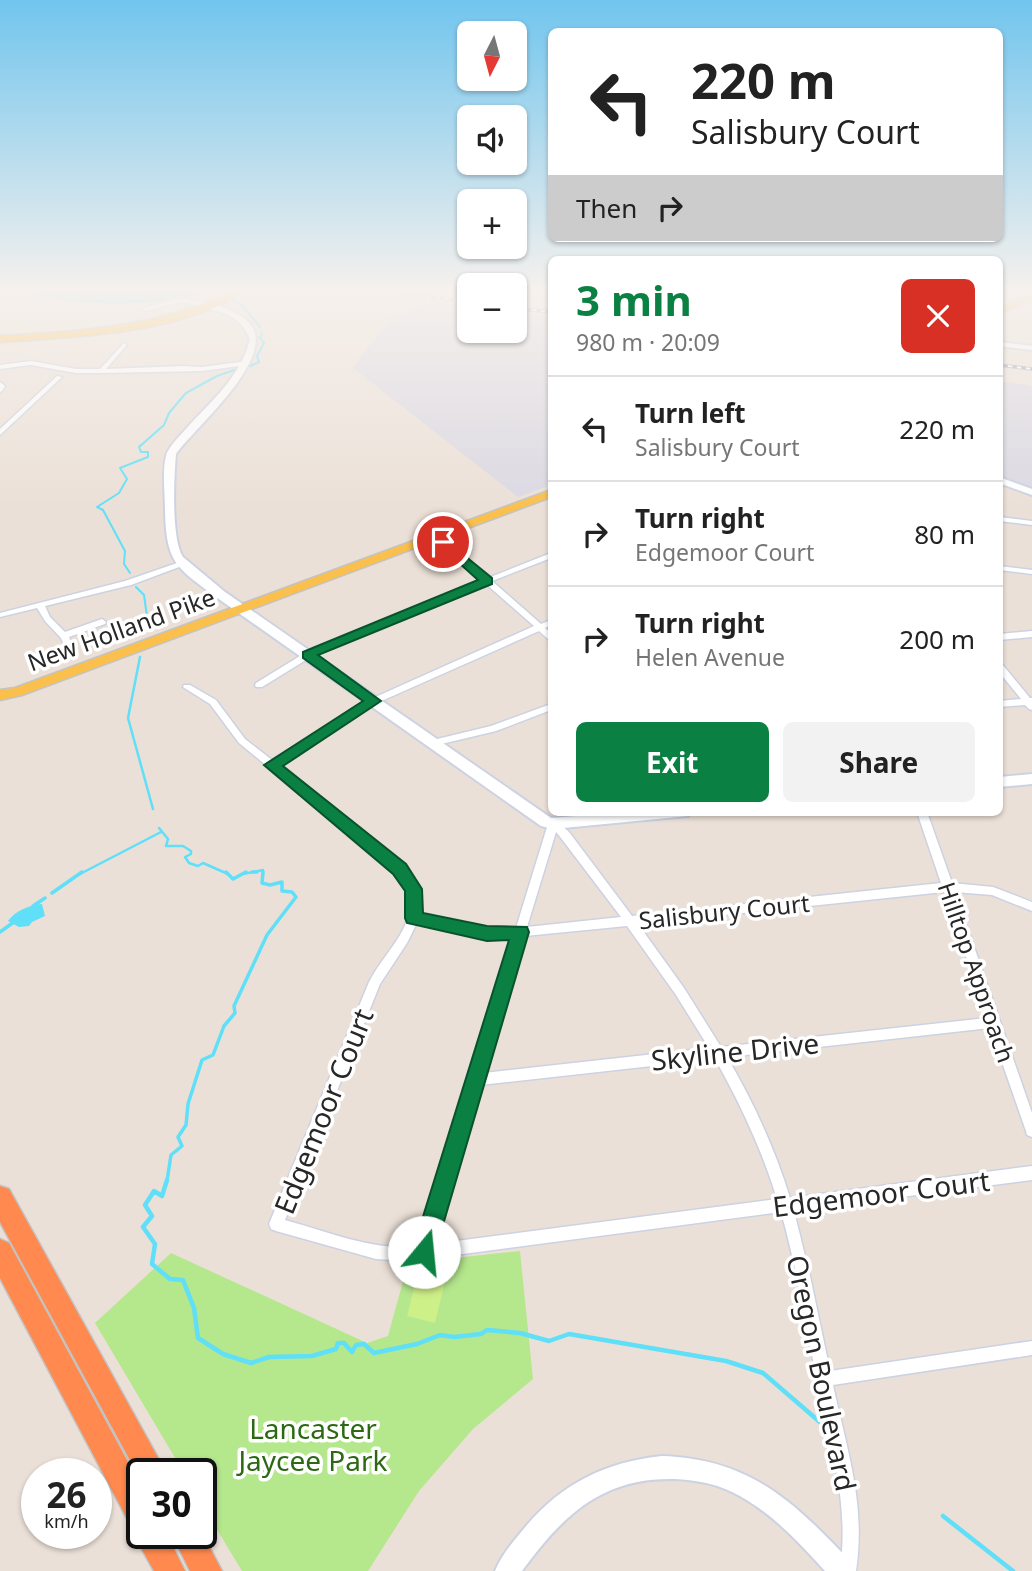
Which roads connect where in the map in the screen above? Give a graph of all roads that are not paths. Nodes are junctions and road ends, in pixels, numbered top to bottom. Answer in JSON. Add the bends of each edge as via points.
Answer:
{"nodes":[{"id":1,"x":109,"y":362,"type":"edge"},
{"id":2,"x":247,"y":363,"type":"joint"},
{"id":3,"x":0,"y":367,"type":"edge"},
{"id":4,"x":101,"y":371,"type":"junction"},
{"id":5,"x":59,"y":377,"type":"dead end"},
{"id":6,"x":0,"y":384,"type":"edge"},
{"id":7,"x":0,"y":390,"type":"edge"},
{"id":8,"x":0,"y":433,"type":"edge"},
{"id":9,"x":1003,"y":481,"type":"edge"},
{"id":10,"x":1032,"y":492,"type":"edge"},
{"id":11,"x":548,"y":494,"type":"edge"},
{"id":12,"x":1003,"y":519,"type":"edge"},
{"id":13,"x":1032,"y":523,"type":"edge"},
{"id":14,"x":436,"y":536,"type":"junction"},
{"id":15,"x":548,"y":556,"type":"edge"},
{"id":16,"x":183,"y":564,"type":"junction"},
{"id":17,"x":1003,"y":568,"type":"edge"},
{"id":18,"x":1032,"y":572,"type":"edge"},
{"id":19,"x":487,"y":581,"type":"junction"},
{"id":20,"x":41,"y":607,"type":"junction"},
{"id":21,"x":241,"y":609,"type":"junction"},
{"id":22,"x":0,"y":615,"type":"edge"},
{"id":23,"x":102,"y":622,"type":"dead end"},
{"id":24,"x":548,"y":623,"type":"edge"},
{"id":25,"x":540,"y":627,"type":"junction"},
{"id":26,"x":548,"y":634,"type":"edge"},
{"id":27,"x":1032,"y":634,"type":"edge"},
{"id":28,"x":66,"y":635,"type":"junction"},
{"id":29,"x":1003,"y":637,"type":"edge"},
{"id":30,"x":70,"y":650,"type":"dead end"},
{"id":31,"x":308,"y":655,"type":"junction"},
{"id":32,"x":1003,"y":671,"type":"edge"},
{"id":33,"x":259,"y":685,"type":"dead end"},
{"id":34,"x":187,"y":687,"type":"dead end"},
{"id":35,"x":17,"y":692,"type":"junction"},
{"id":36,"x":0,"y":695,"type":"edge"},
{"id":37,"x":0,"y":701,"type":"edge"},
{"id":38,"x":374,"y":701,"type":"junction"},
{"id":39,"x":1030,"y":703,"type":"edge"},
{"id":40,"x":1003,"y":704,"type":"edge"},
{"id":41,"x":548,"y":708,"type":"edge"},
{"id":42,"x":540,"y":712,"type":"junction"},
{"id":43,"x":548,"y":717,"type":"edge"},
{"id":44,"x":433,"y":743,"type":"junction"},
{"id":45,"x":272,"y":765,"type":"junction"},
{"id":46,"x":1032,"y":779,"type":"edge"},
{"id":47,"x":1003,"y":782,"type":"edge"},
{"id":48,"x":640,"y":816,"type":"edge"},
{"id":49,"x":923,"y":816,"type":"edge"},
{"id":50,"x":553,"y":824,"type":"junction"},
{"id":51,"x":948,"y":887,"type":"junction"},
{"id":52,"x":1032,"y":907,"type":"edge"},
{"id":53,"x":414,"y":918,"type":"junction"},
{"id":54,"x":629,"y":921,"type":"junction"},
{"id":55,"x":520,"y":932,"type":"junction"},
{"id":56,"x":994,"y":1022,"type":"junction"},
{"id":57,"x":719,"y":1053,"type":"junction"},
{"id":58,"x":476,"y":1080,"type":"junction"},
{"id":59,"x":1032,"y":1131,"type":"edge"},
{"id":60,"x":1032,"y":1173,"type":"edge"},
{"id":61,"x":0,"y":1198,"type":"edge"},
{"id":62,"x":785,"y":1205,"type":"junction"},
{"id":63,"x":424,"y":1252,"type":"junction"},
{"id":64,"x":0,"y":1254,"type":"edge"},
{"id":65,"x":1032,"y":1348,"type":"edge"},
{"id":66,"x":824,"y":1379,"type":"junction"},
{"id":67,"x":144,"y":1458,"type":"edge"},
{"id":68,"x":126,"y":1488,"type":"edge"},
{"id":69,"x":158,"y":1549,"type":"edge"},
{"id":70,"x":195,"y":1549,"type":"edge"},
{"id":71,"x":170,"y":1571,"type":"edge"},
{"id":72,"x":207,"y":1571,"type":"edge"},
{"id":73,"x":507,"y":1571,"type":"edge"},
{"id":74,"x":842,"y":1571,"type":"edge"},
{"id":75,"x":848,"y":1571,"type":"edge"}],
"edges":[{"from":1,"to":4,"type":"street"},
{"from":2,"to":4,"type":"street"},
{"from":2,"to":16,"type":"street","via":[[171,454],[172,544]]},
{"from":3,"to":4,"type":"street","via":[[30,363]]},
{"from":5,"to":8,"type":"street"},
{"from":6,"to":7,"type":"street"},
{"from":9,"to":10,"type":"street"},
{"from":11,"to":14,"type":"main road","name":"New Holland Pike"},
{"from":12,"to":13,"type":"street"},
{"from":14,"to":19,"type":"street"},
{"from":14,"to":21,"type":"main road","name":"New Holland Pike"},
{"from":15,"to":19,"type":"street"},
{"from":16,"to":20,"type":"street"},
{"from":16,"to":21,"type":"street"},
{"from":17,"to":18,"type":"street"},
{"from":19,"to":25,"type":"street"},
{"from":19,"to":31,"type":"street"},
{"from":20,"to":22,"type":"street"},
{"from":20,"to":28,"type":"street","via":[[45,618]]},
{"from":21,"to":31,"type":"street"},
{"from":21,"to":35,"type":"main road","name":"New Holland Pike"},
{"from":23,"to":28,"type":"street"},
{"from":24,"to":25,"type":"street"},
{"from":25,"to":26,"type":"street"},
{"from":25,"to":38,"type":"street"},
{"from":27,"to":29,"type":"street"},
{"from":28,"to":30,"type":"street"},
{"from":31,"to":33,"type":"street"},
{"from":31,"to":38,"type":"street"},
{"from":32,"to":39,"type":"street"},
{"from":34,"to":45,"type":"street","via":[[213,702],[238,737]]},
{"from":35,"to":36,"type":"main road","name":"New Holland Pike"},
{"from":35,"to":37,"type":"main road","name":"New Holland Pike"},
{"from":38,"to":44,"type":"street"},
{"from":38,"to":45,"type":"street"},
{"from":39,"to":40,"type":"street"},
{"from":41,"to":42,"type":"street"},
{"from":42,"to":43,"type":"street"},
{"from":42,"to":44,"type":"street"},
{"from":44,"to":50,"type":"street"},
{"from":45,"to":53,"type":"street","via":[[400,869],[413,889]]},
{"from":46,"to":47,"type":"street"},
{"from":48,"to":50,"type":"street"},
{"from":49,"to":51,"type":"street","name":"Hilltop Approach"},
{"from":50,"to":54,"type":"street","name":"Oregon Boulevard"},
{"from":50,"to":55,"type":"street"},
{"from":51,"to":52,"type":"street","name":"Salisbury Court","via":[[993,891]]},
{"from":51,"to":54,"type":"street","name":"Salisbury Court"},
{"from":51,"to":56,"type":"street","name":"Hilltop Approach"},
{"from":53,"to":55,"type":"street","name":"Salisbury Court","via":[[487,933]]},
{"from":53,"to":63,"type":"street","name":"Edgemoor Court","via":[[374,983],[276,1224],[376,1252]]},
{"from":54,"to":55,"type":"street","name":"Salisbury Court"},
{"from":54,"to":57,"type":"street","name":"Oregon Boulevard"},
{"from":55,"to":58,"type":"street"},
{"from":56,"to":57,"type":"street","name":"Skyline Drive"},
{"from":56,"to":59,"type":"street","name":"Hilltop Approach"},
{"from":57,"to":58,"type":"street","name":"Skyline Drive"},
{"from":57,"to":62,"type":"street","name":"Oregon Boulevard","via":[[758,1131]]},
{"from":58,"to":63,"type":"street"},
{"from":60,"to":62,"type":"street","name":"Edgemoor Court"},
{"from":61,"to":67,"type":"highway"},
{"from":62,"to":63,"type":"street","name":"Edgemoor Court"},
{"from":62,"to":66,"type":"street","name":"Oregon Boulevard"},
{"from":64,"to":68,"type":"highway"},
{"from":65,"to":66,"type":"street"},
{"from":66,"to":75,"type":"street","name":"Oregon Boulevard","via":[[849,1503],[853,1542]]},
{"from":69,"to":71,"type":"highway"},
{"from":70,"to":72,"type":"highway"},
{"from":73,"to":74,"type":"street","via":[[533,1535],[568,1501],[608,1478],[668,1467],[712,1472],[759,1494]]}]}
